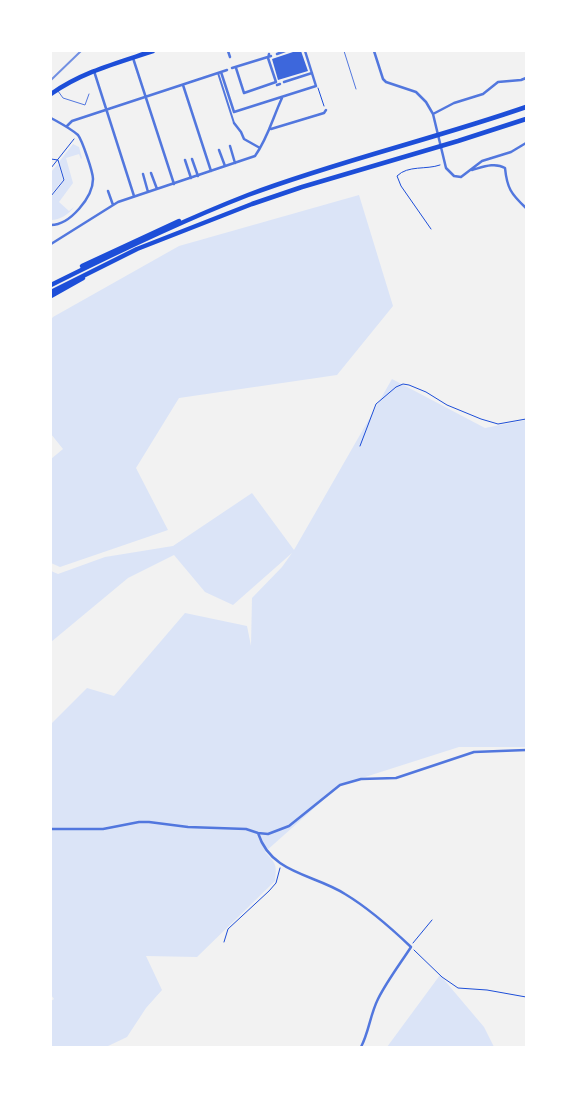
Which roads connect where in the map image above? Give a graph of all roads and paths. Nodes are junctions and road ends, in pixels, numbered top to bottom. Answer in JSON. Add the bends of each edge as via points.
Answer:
{"nodes":[{"id":1,"x":153,"y":51,"type":"edge"},
{"id":2,"x":228,"y":51,"type":"edge"},
{"id":3,"x":285,"y":51,"type":"edge"},
{"id":4,"x":305,"y":51,"type":"edge"},
{"id":5,"x":344,"y":51,"type":"edge"},
{"id":6,"x":374,"y":51,"type":"edge"},
{"id":7,"x":277,"y":54,"type":"dead end"},
{"id":8,"x":270,"y":55,"type":"dead end"},
{"id":9,"x":230,"y":57,"type":"dead end"},
{"id":10,"x":133,"y":58,"type":"junction"},
{"id":11,"x":268,"y":58,"type":"junction"},
{"id":12,"x":227,"y":70,"type":"dead end"},
{"id":13,"x":94,"y":71,"type":"junction"},
{"id":14,"x":220,"y":72,"type":"junction"},
{"id":15,"x":312,"y":73,"type":"junction"},
{"id":16,"x":526,"y":78,"type":"edge"},
{"id":17,"x":284,"y":82,"type":"dead end"},
{"id":18,"x":183,"y":84,"type":"junction"},
{"id":19,"x":316,"y":86,"type":"junction"},
{"id":20,"x":57,"y":90,"type":"junction"},
{"id":21,"x":356,"y":90,"type":"dead end"},
{"id":22,"x":51,"y":94,"type":"edge"},
{"id":23,"x":89,"y":94,"type":"dead end"},
{"id":24,"x":281,"y":96,"type":"junction"},
{"id":25,"x":145,"y":97,"type":"junction"},
{"id":26,"x":526,"y":107,"type":"edge"},
{"id":27,"x":106,"y":109,"type":"junction"},
{"id":28,"x":326,"y":110,"type":"joint"},
{"id":29,"x":432,"y":114,"type":"junction"},
{"id":30,"x":51,"y":118,"type":"edge"},
{"id":31,"x":526,"y":119,"type":"edge"},
{"id":32,"x":234,"y":122,"type":"joint"},
{"id":33,"x":66,"y":126,"type":"junction"},
{"id":34,"x":270,"y":129,"type":"junction"},
{"id":35,"x":78,"y":135,"type":"junction"},
{"id":36,"x":526,"y":143,"type":"edge"},
{"id":37,"x":230,"y":146,"type":"dead end"},
{"id":38,"x":260,"y":148,"type":"junction"},
{"id":39,"x":220,"y":150,"type":"dead end"},
{"id":40,"x":51,"y":159,"type":"edge"},
{"id":41,"x":192,"y":159,"type":"dead end"},
{"id":42,"x":58,"y":160,"type":"junction"},
{"id":43,"x":185,"y":160,"type":"dead end"},
{"id":44,"x":235,"y":163,"type":"junction"},
{"id":45,"x":445,"y":163,"type":"junction"},
{"id":46,"x":225,"y":166,"type":"junction"},
{"id":47,"x":51,"y":168,"type":"edge"},
{"id":48,"x":212,"y":171,"type":"junction"},
{"id":49,"x":469,"y":171,"type":"junction"},
{"id":50,"x":151,"y":172,"type":"dead end"},
{"id":51,"x":143,"y":174,"type":"dead end"},
{"id":52,"x":198,"y":176,"type":"junction"},
{"id":53,"x":191,"y":178,"type":"junction"},
{"id":54,"x":174,"y":184,"type":"junction"},
{"id":55,"x":156,"y":189,"type":"junction"},
{"id":56,"x":108,"y":191,"type":"dead end"},
{"id":57,"x":148,"y":192,"type":"junction"},
{"id":58,"x":51,"y":196,"type":"edge"},
{"id":59,"x":134,"y":196,"type":"junction"},
{"id":60,"x":252,"y":204,"type":"junction"},
{"id":61,"x":113,"y":205,"type":"junction"},
{"id":62,"x":526,"y":208,"type":"edge"},
{"id":63,"x":51,"y":225,"type":"edge"},
{"id":64,"x":431,"y":229,"type":"dead end"},
{"id":65,"x":51,"y":244,"type":"edge"},
{"id":66,"x":51,"y":284,"type":"edge"},
{"id":67,"x":51,"y":292,"type":"edge"},
{"id":68,"x":51,"y":296,"type":"edge"},
{"id":69,"x":526,"y":419,"type":"edge"},
{"id":70,"x":360,"y":446,"type":"dead end"},
{"id":71,"x":526,"y":750,"type":"edge"},
{"id":72,"x":51,"y":829,"type":"edge"},
{"id":73,"x":258,"y":833,"type":"junction"},
{"id":74,"x":281,"y":864,"type":"junction"},
{"id":75,"x":432,"y":920,"type":"dead end"},
{"id":76,"x":224,"y":942,"type":"dead end"},
{"id":77,"x":411,"y":947,"type":"junction"},
{"id":78,"x":526,"y":997,"type":"edge"},
{"id":79,"x":361,"y":1047,"type":"edge"}],
"edges":[{"from":1,"to":10,"type":"highway"},
{"from":2,"to":9,"type":"street"},
{"from":3,"to":7,"type":"street"},
{"from":4,"to":15,"type":"street"},
{"from":5,"to":21,"type":"lane"},
{"from":6,"to":29,"type":"street","via":[[383,79],[416,92]]},
{"from":8,"to":11,"type":"street"},
{"from":10,"to":13,"type":"highway"},
{"from":10,"to":25,"type":"street"},
{"from":11,"to":11,"type":"street","via":[[277,84],[244,93],[233,67]]},
{"from":12,"to":14,"type":"street"},
{"from":13,"to":20,"type":"highway"},
{"from":13,"to":27,"type":"street"},
{"from":14,"to":18,"type":"street"},
{"from":14,"to":24,"type":"street","via":[[234,112]]},
{"from":14,"to":32,"type":"street"},
{"from":15,"to":17,"type":"street"},
{"from":15,"to":19,"type":"street"},
{"from":16,"to":29,"type":"street","via":[[498,82],[483,94]]},
{"from":18,"to":25,"type":"street"},
{"from":18,"to":48,"type":"street"},
{"from":19,"to":24,"type":"street"},
{"from":19,"to":28,"type":"path"},
{"from":20,"to":22,"type":"highway"},
{"from":20,"to":23,"type":"lane","via":[[63,98],[84,106]]},
{"from":24,"to":34,"type":"street"},
{"from":25,"to":27,"type":"street"},
{"from":25,"to":54,"type":"street"},
{"from":26,"to":66,"type":"highway","via":[[302,176],[179,221]]},
{"from":27,"to":33,"type":"street"},
{"from":27,"to":59,"type":"street"},
{"from":28,"to":34,"type":"street"},
{"from":29,"to":45,"type":"street"},
{"from":30,"to":33,"type":"street"},
{"from":31,"to":60,"type":"highway"},
{"from":32,"to":38,"type":"street","via":[[244,140]]},
{"from":33,"to":35,"type":"street"},
{"from":34,"to":38,"type":"street"},
{"from":35,"to":42,"type":"path"},
{"from":35,"to":63,"type":"street","via":[[93,179],[89,196],[73,216]]},
{"from":36,"to":49,"type":"street","via":[[511,152],[482,161]]},
{"from":37,"to":44,"type":"street"},
{"from":38,"to":44,"type":"street","via":[[253,157]]},
{"from":39,"to":46,"type":"street"},
{"from":40,"to":42,"type":"path"},
{"from":41,"to":52,"type":"street"},
{"from":42,"to":47,"type":"path"},
{"from":42,"to":58,"type":"path","via":[[64,180]]},
{"from":43,"to":53,"type":"street"},
{"from":44,"to":46,"type":"street"},
{"from":45,"to":49,"type":"street","via":[[454,176],[461,177]]},
{"from":45,"to":64,"type":"path","via":[[413,168],[397,176],[400,186]]},
{"from":46,"to":48,"type":"street"},
{"from":48,"to":52,"type":"street"},
{"from":49,"to":62,"type":"street","via":[[492,165],[505,168],[508,186]]},
{"from":50,"to":55,"type":"street"},
{"from":51,"to":57,"type":"street"},
{"from":52,"to":53,"type":"street"},
{"from":53,"to":54,"type":"street"},
{"from":54,"to":55,"type":"street"},
{"from":55,"to":57,"type":"street"},
{"from":56,"to":61,"type":"street"},
{"from":57,"to":59,"type":"street"},
{"from":59,"to":61,"type":"street"},
{"from":60,"to":67,"type":"highway","via":[[137,249]]},
{"from":60,"to":68,"type":"highway","via":[[146,248]]},
{"from":61,"to":65,"type":"street"},
{"from":69,"to":70,"type":"path","via":[[498,424],[448,406],[426,392],[403,384],[376,404]]},
{"from":71,"to":73,"type":"street","via":[[474,752],[396,778],[361,779],[340,785],[289,826],[268,834]]},
{"from":72,"to":73,"type":"street","via":[[103,829],[149,822],[246,829]]},
{"from":73,"to":74,"type":"street","via":[[262,846]]},
{"from":74,"to":76,"type":"path","via":[[276,883],[228,929]]},
{"from":74,"to":77,"type":"street","via":[[347,895],[372,911]]},
{"from":75,"to":77,"type":"path"},
{"from":77,"to":78,"type":"path","via":[[458,988]]},
{"from":77,"to":79,"type":"street","via":[[378,998]]}]}
